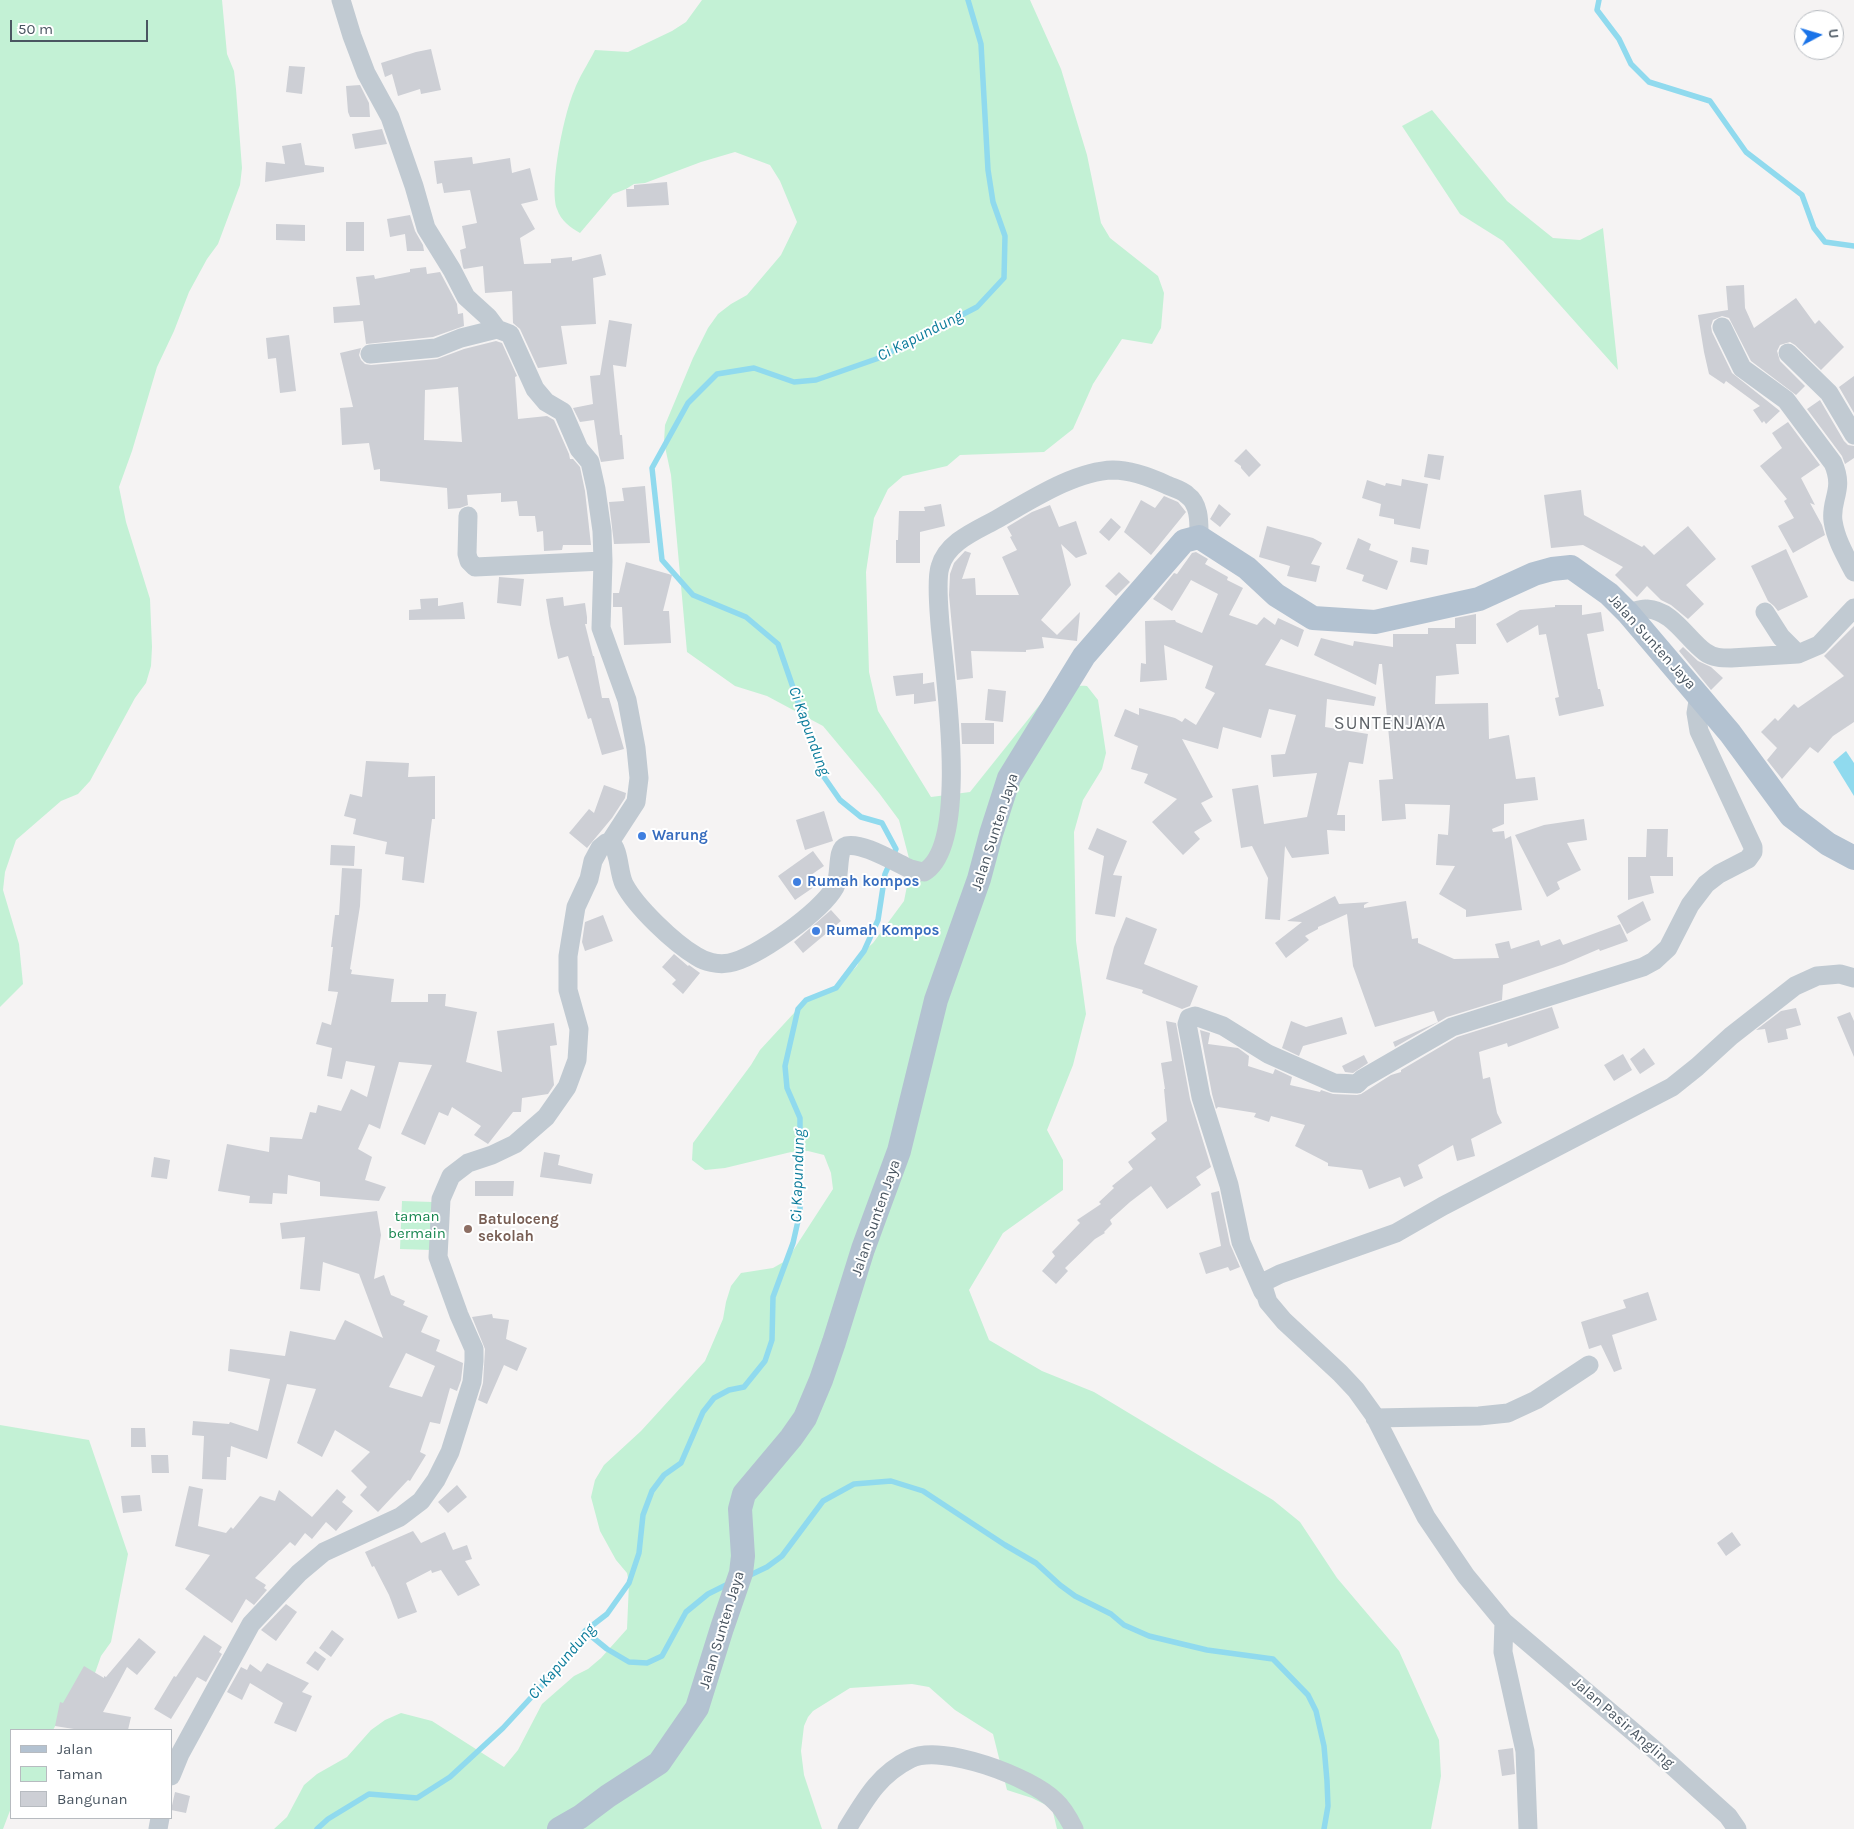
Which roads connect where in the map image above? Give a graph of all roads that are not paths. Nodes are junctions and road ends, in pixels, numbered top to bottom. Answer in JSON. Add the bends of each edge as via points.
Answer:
{"nodes":[{"id":1,"x":341,"y":0,"type":"edge"},
{"id":2,"x":1722,"y":327,"type":"dead end"},
{"id":3,"x":497,"y":330,"type":"junction"},
{"id":4,"x":1788,"y":353,"type":"dead end"},
{"id":5,"x":370,"y":354,"type":"dead end"},
{"id":6,"x":1854,"y":435,"type":"edge"},
{"id":7,"x":468,"y":516,"type":"dead end"},
{"id":8,"x":1199,"y":537,"type":"junction"},
{"id":9,"x":603,"y":561,"type":"junction"},
{"id":10,"x":1854,"y":572,"type":"edge"},
{"id":11,"x":1854,"y":608,"type":"edge"},
{"id":12,"x":1765,"y":612,"type":"dead end"},
{"id":13,"x":1628,"y":613,"type":"junction"},
{"id":14,"x":1798,"y":654,"type":"junction"},
{"id":15,"x":1699,"y":695,"type":"junction"},
{"id":16,"x":610,"y":842,"type":"junction"},
{"id":17,"x":1854,"y":858,"type":"edge"},
{"id":18,"x":1854,"y":978,"type":"edge"},
{"id":19,"x":1263,"y":1292,"type":"junction"},
{"id":20,"x":1589,"y":1365,"type":"dead end"},
{"id":21,"x":1375,"y":1418,"type":"junction"},
{"id":22,"x":1504,"y":1622,"type":"junction"},
{"id":23,"x":172,"y":1774,"type":"edge"},
{"id":24,"x":559,"y":1829,"type":"edge"},
{"id":25,"x":847,"y":1829,"type":"edge"},
{"id":26,"x":1074,"y":1829,"type":"edge"},
{"id":27,"x":1528,"y":1829,"type":"edge"},
{"id":28,"x":1737,"y":1829,"type":"edge"}],
"edges":[{"from":1,"to":3,"type":"street","via":[[366,73],[390,117],[426,228],[466,297]]},
{"from":2,"to":10,"type":"street","via":[[1742,368],[1786,400],[1833,463],[1839,487],[1833,522],[1839,546]]},
{"from":3,"to":5,"type":"street","via":[[461,338],[436,348]]},
{"from":3,"to":9,"type":"street","via":[[510,334],[535,389],[546,402],[564,412],[579,449],[590,462],[602,531]]},
{"from":4,"to":6,"type":"street","via":[[1829,393]]},
{"from":7,"to":9,"type":"street","via":[[467,554],[475,566]]},
{"from":8,"to":13,"type":"main road","name":"Jalan Sunten Jaya","via":[[1247,568],[1276,595],[1313,618],[1375,622],[1479,599],[1534,574],[1571,568],[1610,594]]},
{"from":8,"to":16,"type":"street","via":[[1198,512],[1188,495],[1161,482],[1111,470],[1063,484],[956,543],[946,554],[939,568],[939,603],[953,764],[946,833],[936,860],[924,872],[907,868],[860,846],[842,848],[836,886],[822,904],[750,955],[728,963],[713,963],[696,957],[636,902],[624,883],[616,850]]},
{"from":8,"to":24,"type":"main road","name":"Jalan Sunten Jaya","via":[[1184,541],[1172,553],[1084,656],[1009,778],[979,880],[936,1000],[899,1151],[821,1380],[805,1418],[744,1494],[740,1509],[743,1556],[698,1708],[659,1763]]},
{"from":9,"to":16,"type":"street","via":[[601,628],[627,700],[639,778],[636,802]]},
{"from":11,"to":14,"type":"street","via":[[1819,645]]},
{"from":12,"to":14,"type":"street","via":[[1780,637]]},
{"from":13,"to":14,"type":"street","via":[[1648,608],[1656,611],[1673,621],[1712,656]]},
{"from":13,"to":15,"type":"main road","name":"Jalan Sunten Jaya"},
{"from":15,"to":17,"type":"main road","name":"Jalan Sunten Jaya","via":[[1791,816],[1828,844]]},
{"from":15,"to":19,"type":"street","name":"Jalan Pasir Angling","via":[[1696,713],[1699,731],[1754,852],[1706,884],[1690,905],[1668,948],[1654,961],[1452,1026],[1357,1084],[1334,1083],[1268,1054],[1224,1026],[1195,1016],[1188,1018],[1201,1097],[1229,1185],[1243,1250]]},
{"from":16,"to":23,"type":"street","via":[[596,854],[576,908],[568,956],[568,990],[579,1029],[577,1060],[567,1087],[546,1117],[515,1144],[468,1163],[451,1176],[441,1199],[438,1257],[474,1348],[472,1382],[450,1452],[421,1501],[400,1518],[324,1552],[299,1573],[251,1624]]},
{"from":18,"to":19,"type":"street","via":[[1840,974],[1817,976],[1795,986],[1672,1087],[1396,1233],[1268,1279],[1262,1283]]},
{"from":19,"to":21,"type":"street","name":"Jalan Pasir Angling","via":[[1284,1321],[1356,1390]]},
{"from":20,"to":21,"type":"street","via":[[1536,1400],[1508,1413]]},
{"from":21,"to":22,"type":"street","name":"Jalan Pasir Angling","via":[[1426,1517],[1466,1576]]},
{"from":22,"to":27,"type":"street","via":[[1503,1652],[1525,1751]]},
{"from":22,"to":28,"type":"street","name":"Jalan Pasir Angling","via":[[1657,1752],[1728,1816]]},
{"from":25,"to":26,"type":"street","via":[[882,1777],[912,1758],[944,1755],[1024,1780],[1056,1801]]}]}
